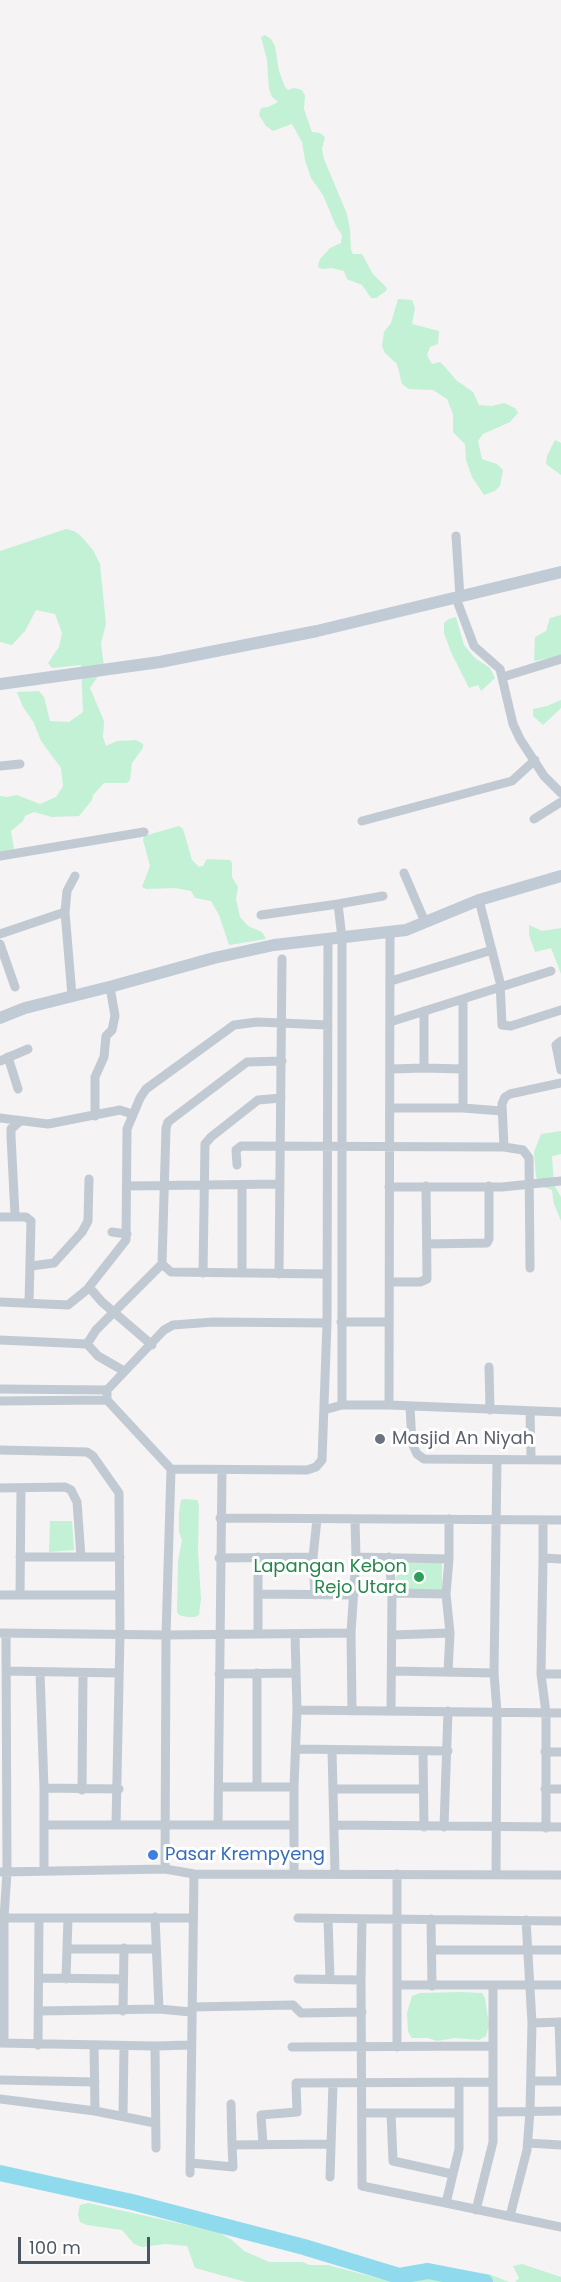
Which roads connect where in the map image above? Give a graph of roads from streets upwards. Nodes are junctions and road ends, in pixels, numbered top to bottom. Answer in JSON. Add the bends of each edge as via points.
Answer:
{"nodes":[{"id":1,"x":456,"y":536,"type":"dead end"},
{"id":2,"x":561,"y":572,"type":"edge"},
{"id":3,"x":458,"y":597,"type":"junction"},
{"id":4,"x":561,"y":658,"type":"edge"},
{"id":5,"x":503,"y":677,"type":"junction"},
{"id":6,"x":0,"y":684,"type":"edge"},
{"id":7,"x":535,"y":760,"type":"junction"},
{"id":8,"x":20,"y":764,"type":"dead end"},
{"id":9,"x":0,"y":766,"type":"edge"},
{"id":10,"x":561,"y":793,"type":"edge"},
{"id":11,"x":561,"y":802,"type":"edge"},
{"id":12,"x":534,"y":819,"type":"dead end"},
{"id":13,"x":362,"y":821,"type":"dead end"},
{"id":14,"x":144,"y":832,"type":"dead end"},
{"id":15,"x":0,"y":856,"type":"edge"},
{"id":16,"x":404,"y":873,"type":"dead end"},
{"id":17,"x":75,"y":876,"type":"dead end"},
{"id":18,"x":561,"y":876,"type":"edge"},
{"id":19,"x":383,"y":896,"type":"dead end"},
{"id":20,"x":479,"y":900,"type":"junction"},
{"id":21,"x":338,"y":904,"type":"junction"},
{"id":22,"x":65,"y":912,"type":"junction"},
{"id":23,"x":261,"y":915,"type":"dead end"},
{"id":24,"x":425,"y":922,"type":"junction"},
{"id":25,"x":0,"y":934,"type":"edge"},
{"id":26,"x":390,"y":934,"type":"junction"},
{"id":27,"x":342,"y":938,"type":"junction"},
{"id":28,"x":328,"y":940,"type":"junction"},
{"id":29,"x":0,"y":944,"type":"edge"},
{"id":30,"x":492,"y":950,"type":"junction"},
{"id":31,"x":282,"y":959,"type":"dead end"},
{"id":32,"x":551,"y":971,"type":"dead end"},
{"id":33,"x":391,"y":981,"type":"junction"},
{"id":34,"x":15,"y":987,"type":"dead end"},
{"id":35,"x":110,"y":987,"type":"junction"},
{"id":36,"x":500,"y":988,"type":"junction"},
{"id":37,"x":72,"y":996,"type":"junction"},
{"id":38,"x":463,"y":999,"type":"junction"},
{"id":39,"x":561,"y":1010,"type":"edge"},
{"id":40,"x":424,"y":1011,"type":"junction"},
{"id":41,"x":0,"y":1018,"type":"edge"},
{"id":42,"x":282,"y":1022,"type":"junction"},
{"id":43,"x":390,"y":1022,"type":"junction"},
{"id":44,"x":328,"y":1025,"type":"junction"},
{"id":45,"x":561,"y":1041,"type":"edge"},
{"id":46,"x":28,"y":1049,"type":"dead end"},
{"id":47,"x":4,"y":1059,"type":"edge"},
{"id":48,"x":282,"y":1061,"type":"junction"},
{"id":49,"x":424,"y":1068,"type":"junction"},
{"id":50,"x":391,"y":1069,"type":"junction"},
{"id":51,"x":463,"y":1069,"type":"junction"},
{"id":52,"x":561,"y":1070,"type":"edge"},
{"id":53,"x":561,"y":1083,"type":"edge"},
{"id":54,"x":18,"y":1089,"type":"dead end"},
{"id":55,"x":281,"y":1098,"type":"junction"},
{"id":56,"x":391,"y":1108,"type":"junction"},
{"id":57,"x":463,"y":1108,"type":"junction"},
{"id":58,"x":502,"y":1111,"type":"junction"},
{"id":59,"x":132,"y":1114,"type":"junction"},
{"id":60,"x":95,"y":1116,"type":"junction"},
{"id":61,"x":0,"y":1118,"type":"edge"},
{"id":62,"x":19,"y":1122,"type":"junction"},
{"id":63,"x":280,"y":1145,"type":"junction"},
{"id":64,"x":389,"y":1146,"type":"junction"},
{"id":65,"x":328,"y":1147,"type":"junction"},
{"id":66,"x":504,"y":1147,"type":"junction"},
{"id":67,"x":342,"y":1148,"type":"junction"},
{"id":68,"x":237,"y":1165,"type":"dead end"},
{"id":69,"x":89,"y":1179,"type":"dead end"},
{"id":70,"x":561,"y":1181,"type":"edge"},
{"id":71,"x":280,"y":1184,"type":"junction"},
{"id":72,"x":165,"y":1185,"type":"junction"},
{"id":73,"x":204,"y":1185,"type":"junction"},
{"id":74,"x":530,"y":1185,"type":"junction"},
{"id":75,"x":127,"y":1186,"type":"junction"},
{"id":76,"x":242,"y":1186,"type":"junction"},
{"id":77,"x":426,"y":1186,"type":"junction"},
{"id":78,"x":489,"y":1186,"type":"junction"},
{"id":79,"x":389,"y":1187,"type":"junction"},
{"id":80,"x":15,"y":1215,"type":"junction"},
{"id":81,"x":0,"y":1217,"type":"edge"},
{"id":82,"x":112,"y":1232,"type":"dead end"},
{"id":83,"x":127,"y":1234,"type":"junction"},
{"id":84,"x":427,"y":1244,"type":"junction"},
{"id":85,"x":162,"y":1264,"type":"junction"},
{"id":86,"x":32,"y":1266,"type":"junction"},
{"id":87,"x":530,"y":1268,"type":"dead end"},
{"id":88,"x":203,"y":1273,"type":"junction"},
{"id":89,"x":242,"y":1273,"type":"junction"},
{"id":90,"x":279,"y":1274,"type":"junction"},
{"id":91,"x":326,"y":1274,"type":"junction"},
{"id":92,"x":390,"y":1282,"type":"junction"},
{"id":93,"x":89,"y":1288,"type":"junction"},
{"id":94,"x":0,"y":1302,"type":"edge"},
{"id":95,"x":29,"y":1303,"type":"junction"},
{"id":96,"x":114,"y":1312,"type":"junction"},
{"id":97,"x":341,"y":1322,"type":"junction"},
{"id":98,"x":388,"y":1322,"type":"junction"},
{"id":99,"x":327,"y":1323,"type":"junction"},
{"id":100,"x":0,"y":1340,"type":"edge"},
{"id":101,"x":87,"y":1344,"type":"junction"},
{"id":102,"x":152,"y":1345,"type":"junction"},
{"id":103,"x":489,"y":1367,"type":"dead end"},
{"id":104,"x":124,"y":1371,"type":"junction"},
{"id":105,"x":0,"y":1389,"type":"edge"},
{"id":106,"x":107,"y":1395,"type":"junction"},
{"id":107,"x":0,"y":1401,"type":"edge"},
{"id":108,"x":342,"y":1405,"type":"junction"},
{"id":109,"x":389,"y":1405,"type":"junction"},
{"id":110,"x":410,"y":1407,"type":"junction"},
{"id":111,"x":324,"y":1410,"type":"junction"},
{"id":112,"x":489,"y":1410,"type":"junction"},
{"id":113,"x":530,"y":1411,"type":"junction"},
{"id":114,"x":561,"y":1412,"type":"edge"},
{"id":115,"x":0,"y":1450,"type":"edge"},
{"id":116,"x":531,"y":1457,"type":"dead end"},
{"id":117,"x":561,"y":1460,"type":"edge"},
{"id":118,"x":497,"y":1461,"type":"junction"},
{"id":119,"x":171,"y":1469,"type":"junction"},
{"id":120,"x":222,"y":1470,"type":"junction"},
{"id":121,"x":0,"y":1488,"type":"edge"},
{"id":122,"x":21,"y":1488,"type":"junction"},
{"id":123,"x":220,"y":1518,"type":"junction"},
{"id":124,"x":355,"y":1519,"type":"junction"},
{"id":125,"x":497,"y":1519,"type":"junction"},
{"id":126,"x":317,"y":1520,"type":"junction"},
{"id":127,"x":449,"y":1520,"type":"junction"},
{"id":128,"x":543,"y":1520,"type":"junction"},
{"id":129,"x":561,"y":1520,"type":"edge"},
{"id":130,"x":20,"y":1557,"type":"junction"},
{"id":131,"x":81,"y":1557,"type":"junction"},
{"id":132,"x":120,"y":1557,"type":"junction"},
{"id":133,"x":258,"y":1557,"type":"junction"},
{"id":134,"x":313,"y":1557,"type":"junction"},
{"id":135,"x":356,"y":1557,"type":"junction"},
{"id":136,"x":389,"y":1557,"type":"junction"},
{"id":137,"x":219,"y":1558,"type":"junction"},
{"id":138,"x":449,"y":1558,"type":"junction"},
{"id":139,"x":543,"y":1558,"type":"junction"},
{"id":140,"x":561,"y":1559,"type":"edge"},
{"id":141,"x":392,"y":1593,"type":"junction"},
{"id":142,"x":260,"y":1594,"type":"junction"},
{"id":143,"x":446,"y":1594,"type":"junction"},
{"id":144,"x":0,"y":1595,"type":"edge"},
{"id":145,"x":20,"y":1595,"type":"junction"},
{"id":146,"x":120,"y":1595,"type":"junction"},
{"id":147,"x":315,"y":1595,"type":"junction"},
{"id":148,"x":354,"y":1595,"type":"junction"},
{"id":149,"x":3,"y":1633,"type":"edge"},
{"id":150,"x":258,"y":1633,"type":"junction"},
{"id":151,"x":351,"y":1633,"type":"junction"},
{"id":152,"x":450,"y":1633,"type":"junction"},
{"id":153,"x":120,"y":1634,"type":"junction"},
{"id":154,"x":219,"y":1634,"type":"junction"},
{"id":155,"x":295,"y":1634,"type":"junction"},
{"id":156,"x":166,"y":1635,"type":"junction"},
{"id":157,"x":392,"y":1635,"type":"junction"},
{"id":158,"x":6,"y":1671,"type":"junction"},
{"id":159,"x":392,"y":1671,"type":"junction"},
{"id":160,"x":40,"y":1672,"type":"junction"},
{"id":161,"x":119,"y":1672,"type":"junction"},
{"id":162,"x":448,"y":1672,"type":"junction"},
{"id":163,"x":82,"y":1673,"type":"junction"},
{"id":164,"x":257,"y":1673,"type":"junction"},
{"id":165,"x":295,"y":1673,"type":"junction"},
{"id":166,"x":494,"y":1673,"type":"junction"},
{"id":167,"x":219,"y":1674,"type":"junction"},
{"id":168,"x":541,"y":1674,"type":"junction"},
{"id":169,"x":561,"y":1674,"type":"edge"},
{"id":170,"x":3,"y":1710,"type":"edge"},
{"id":171,"x":297,"y":1710,"type":"junction"},
{"id":172,"x":352,"y":1710,"type":"junction"},
{"id":173,"x":391,"y":1710,"type":"junction"},
{"id":174,"x":448,"y":1711,"type":"junction"},
{"id":175,"x":497,"y":1712,"type":"junction"},
{"id":176,"x":546,"y":1713,"type":"junction"},
{"id":177,"x":561,"y":1713,"type":"edge"},
{"id":178,"x":3,"y":1749,"type":"edge"},
{"id":179,"x":296,"y":1749,"type":"junction"},
{"id":180,"x":332,"y":1750,"type":"junction"},
{"id":181,"x":423,"y":1751,"type":"junction"},
{"id":182,"x":448,"y":1751,"type":"junction"},
{"id":183,"x":545,"y":1752,"type":"junction"},
{"id":184,"x":561,"y":1752,"type":"edge"},
{"id":185,"x":257,"y":1786,"type":"junction"},
{"id":186,"x":219,"y":1787,"type":"junction"},
{"id":187,"x":294,"y":1787,"type":"junction"},
{"id":188,"x":44,"y":1788,"type":"junction"},
{"id":189,"x":118,"y":1789,"type":"junction"},
{"id":190,"x":334,"y":1789,"type":"junction"},
{"id":191,"x":423,"y":1789,"type":"junction"},
{"id":192,"x":545,"y":1789,"type":"junction"},
{"id":193,"x":561,"y":1789,"type":"edge"},
{"id":194,"x":82,"y":1790,"type":"junction"},
{"id":195,"x":165,"y":1824,"type":"junction"},
{"id":196,"x":44,"y":1825,"type":"junction"},
{"id":197,"x":116,"y":1825,"type":"junction"},
{"id":198,"x":218,"y":1825,"type":"junction"},
{"id":199,"x":294,"y":1825,"type":"junction"},
{"id":200,"x":334,"y":1825,"type":"junction"},
{"id":201,"x":424,"y":1827,"type":"junction"},
{"id":202,"x":444,"y":1827,"type":"junction"},
{"id":203,"x":561,"y":1827,"type":"edge"},
{"id":204,"x":497,"y":1828,"type":"junction"},
{"id":205,"x":546,"y":1828,"type":"junction"},
{"id":206,"x":165,"y":1869,"type":"junction"},
{"id":207,"x":44,"y":1871,"type":"junction"},
{"id":208,"x":3,"y":1872,"type":"edge"},
{"id":209,"x":294,"y":1873,"type":"junction"},
{"id":210,"x":335,"y":1873,"type":"junction"},
{"id":211,"x":194,"y":1874,"type":"junction"},
{"id":212,"x":397,"y":1874,"type":"junction"},
{"id":213,"x":496,"y":1874,"type":"junction"},
{"id":214,"x":561,"y":1875,"type":"edge"},
{"id":215,"x":155,"y":1917,"type":"junction"},
{"id":216,"x":2,"y":1918,"type":"edge"},
{"id":217,"x":39,"y":1918,"type":"junction"},
{"id":218,"x":68,"y":1918,"type":"junction"},
{"id":219,"x":192,"y":1918,"type":"junction"},
{"id":220,"x":297,"y":1918,"type":"dead end"},
{"id":221,"x":328,"y":1919,"type":"junction"},
{"id":222,"x":362,"y":1919,"type":"junction"},
{"id":223,"x":396,"y":1919,"type":"junction"},
{"id":224,"x":431,"y":1919,"type":"junction"},
{"id":225,"x":526,"y":1920,"type":"junction"},
{"id":226,"x":561,"y":1921,"type":"edge"},
{"id":227,"x":124,"y":1948,"type":"junction"},
{"id":228,"x":68,"y":1949,"type":"junction"},
{"id":229,"x":155,"y":1949,"type":"junction"},
{"id":230,"x":432,"y":1950,"type":"junction"},
{"id":231,"x":528,"y":1950,"type":"junction"},
{"id":232,"x":561,"y":1950,"type":"edge"},
{"id":233,"x":40,"y":1978,"type":"junction"},
{"id":234,"x":66,"y":1979,"type":"junction"},
{"id":235,"x":123,"y":1979,"type":"junction"},
{"id":236,"x":298,"y":1979,"type":"dead end"},
{"id":237,"x":330,"y":1979,"type":"junction"},
{"id":238,"x":361,"y":1980,"type":"junction"},
{"id":239,"x":398,"y":1985,"type":"junction"},
{"id":240,"x":493,"y":1985,"type":"junction"},
{"id":241,"x":531,"y":1985,"type":"junction"},
{"id":242,"x":561,"y":1985,"type":"edge"},
{"id":243,"x":432,"y":1986,"type":"junction"},
{"id":244,"x":159,"y":2009,"type":"junction"},
{"id":245,"x":191,"y":2009,"type":"junction"},
{"id":246,"x":39,"y":2011,"type":"junction"},
{"id":247,"x":123,"y":2011,"type":"junction"},
{"id":248,"x":362,"y":2012,"type":"junction"},
{"id":249,"x":560,"y":2022,"type":"edge"},
{"id":250,"x":532,"y":2023,"type":"junction"},
{"id":251,"x":2,"y":2043,"type":"edge"},
{"id":252,"x":38,"y":2044,"type":"junction"},
{"id":253,"x":94,"y":2045,"type":"junction"},
{"id":254,"x":190,"y":2045,"type":"junction"},
{"id":255,"x":124,"y":2046,"type":"junction"},
{"id":256,"x":154,"y":2046,"type":"junction"},
{"id":257,"x":493,"y":2046,"type":"junction"},
{"id":258,"x":292,"y":2047,"type":"dead end"},
{"id":259,"x":397,"y":2047,"type":"junction"},
{"id":260,"x":362,"y":2048,"type":"junction"},
{"id":261,"x":0,"y":2080,"type":"edge"},
{"id":262,"x":531,"y":2081,"type":"junction"},
{"id":263,"x":561,"y":2081,"type":"edge"},
{"id":264,"x":95,"y":2082,"type":"junction"},
{"id":265,"x":363,"y":2082,"type":"junction"},
{"id":266,"x":459,"y":2082,"type":"junction"},
{"id":267,"x":493,"y":2082,"type":"junction"},
{"id":268,"x":333,"y":2083,"type":"junction"},
{"id":269,"x":0,"y":2099,"type":"edge"},
{"id":270,"x":231,"y":2104,"type":"dead end"},
{"id":271,"x":95,"y":2111,"type":"junction"},
{"id":272,"x":530,"y":2111,"type":"junction"},
{"id":273,"x":561,"y":2111,"type":"edge"},
{"id":274,"x":494,"y":2112,"type":"junction"},
{"id":275,"x":362,"y":2113,"type":"junction"},
{"id":276,"x":392,"y":2113,"type":"junction"},
{"id":277,"x":459,"y":2113,"type":"junction"},
{"id":278,"x":123,"y":2116,"type":"junction"},
{"id":279,"x":155,"y":2123,"type":"junction"},
{"id":280,"x":528,"y":2143,"type":"junction"},
{"id":281,"x":330,"y":2144,"type":"junction"},
{"id":282,"x":232,"y":2145,"type":"junction"},
{"id":283,"x":263,"y":2145,"type":"junction"},
{"id":284,"x":561,"y":2145,"type":"edge"},
{"id":285,"x":156,"y":2148,"type":"dead end"},
{"id":286,"x":190,"y":2163,"type":"junction"},
{"id":287,"x":190,"y":2173,"type":"dead end"},
{"id":288,"x":452,"y":2174,"type":"junction"},
{"id":289,"x":330,"y":2177,"type":"dead end"},
{"id":290,"x":446,"y":2203,"type":"junction"},
{"id":291,"x":476,"y":2210,"type":"junction"},
{"id":292,"x":510,"y":2216,"type":"junction"},
{"id":293,"x":561,"y":2227,"type":"edge"}],
"edges":[{"from":1,"to":3,"type":"street"},
{"from":2,"to":3,"type":"street"},
{"from":3,"to":5,"type":"street","via":[[474,646],[499,666]]},
{"from":3,"to":6,"type":"street","via":[[317,631],[170,660]]},
{"from":4,"to":5,"type":"street"},
{"from":5,"to":7,"type":"street","via":[[513,724]]},
{"from":7,"to":10,"type":"street","via":[[543,776]]},
{"from":7,"to":13,"type":"street","via":[[512,781]]},
{"from":8,"to":9,"type":"street"},
{"from":11,"to":12,"type":"street"},
{"from":14,"to":15,"type":"street"},
{"from":16,"to":24,"type":"street"},
{"from":17,"to":22,"type":"street","via":[[67,891]]},
{"from":18,"to":20,"type":"street"},
{"from":19,"to":21,"type":"street"},
{"from":20,"to":24,"type":"street"},
{"from":20,"to":30,"type":"street"},
{"from":21,"to":23,"type":"street"},
{"from":21,"to":27,"type":"street"},
{"from":22,"to":25,"type":"street"},
{"from":22,"to":37,"type":"street"},
{"from":24,"to":26,"type":"street"},
{"from":26,"to":27,"type":"street"},
{"from":26,"to":33,"type":"street"},
{"from":27,"to":28,"type":"street"},
{"from":27,"to":67,"type":"street"},
{"from":28,"to":35,"type":"street","via":[[224,955]]},
{"from":28,"to":44,"type":"street"},
{"from":29,"to":34,"type":"street"},
{"from":30,"to":33,"type":"street"},
{"from":30,"to":36,"type":"street"},
{"from":31,"to":42,"type":"street"},
{"from":32,"to":36,"type":"street"},
{"from":33,"to":43,"type":"street"},
{"from":35,"to":37,"type":"street"},
{"from":35,"to":60,"type":"street","via":[[115,1016],[95,1077]]},
{"from":36,"to":38,"type":"street"},
{"from":36,"to":39,"type":"street","via":[[504,1027]]},
{"from":37,"to":41,"type":"street"},
{"from":38,"to":40,"type":"street"},
{"from":38,"to":51,"type":"street"},
{"from":40,"to":43,"type":"street"},
{"from":40,"to":49,"type":"street"},
{"from":42,"to":44,"type":"street"},
{"from":42,"to":48,"type":"street"},
{"from":42,"to":59,"type":"street","via":[[246,1022],[231,1027],[146,1089]]},
{"from":43,"to":50,"type":"street"},
{"from":44,"to":65,"type":"street"},
{"from":45,"to":52,"type":"street","via":[[556,1045]]},
{"from":46,"to":47,"type":"street"},
{"from":47,"to":54,"type":"street"},
{"from":48,"to":55,"type":"street"},
{"from":48,"to":72,"type":"street","via":[[247,1062],[170,1119],[166,1128]]},
{"from":49,"to":50,"type":"street"},
{"from":49,"to":51,"type":"street"},
{"from":50,"to":56,"type":"street"},
{"from":51,"to":57,"type":"street"},
{"from":53,"to":58,"type":"street","via":[[510,1094],[503,1100]]},
{"from":55,"to":63,"type":"street"},
{"from":55,"to":73,"type":"street","via":[[260,1099],[207,1141]]},
{"from":56,"to":57,"type":"street"},
{"from":56,"to":64,"type":"street"},
{"from":57,"to":58,"type":"street"},
{"from":58,"to":66,"type":"street"},
{"from":59,"to":60,"type":"street","via":[[120,1110]]},
{"from":59,"to":75,"type":"street","via":[[126,1141]]},
{"from":60,"to":62,"type":"street","via":[[48,1124]]},
{"from":61,"to":62,"type":"street"},
{"from":62,"to":80,"type":"street","via":[[11,1130]]},
{"from":63,"to":65,"type":"street"},
{"from":63,"to":68,"type":"street","via":[[240,1146],[236,1150]]},
{"from":63,"to":71,"type":"street"},
{"from":64,"to":66,"type":"street"},
{"from":64,"to":67,"type":"street"},
{"from":64,"to":79,"type":"street"},
{"from":65,"to":67,"type":"street"},
{"from":65,"to":91,"type":"street"},
{"from":66,"to":74,"type":"street","via":[[527,1152]]},
{"from":67,"to":97,"type":"street"},
{"from":69,"to":86,"type":"street","via":[[88,1221],[82,1232],[54,1263]]},
{"from":70,"to":74,"type":"street"},
{"from":71,"to":76,"type":"street"},
{"from":71,"to":90,"type":"street"},
{"from":72,"to":73,"type":"street"},
{"from":72,"to":75,"type":"street"},
{"from":72,"to":85,"type":"street"},
{"from":73,"to":76,"type":"street"},
{"from":73,"to":88,"type":"street"},
{"from":74,"to":78,"type":"street"},
{"from":74,"to":87,"type":"street"},
{"from":75,"to":83,"type":"street"},
{"from":76,"to":89,"type":"street"},
{"from":77,"to":78,"type":"street"},
{"from":77,"to":79,"type":"street"},
{"from":77,"to":84,"type":"street"},
{"from":78,"to":84,"type":"street","via":[[487,1243]]},
{"from":79,"to":92,"type":"street"},
{"from":80,"to":81,"type":"street"},
{"from":80,"to":86,"type":"street","via":[[32,1221]]},
{"from":82,"to":83,"type":"street"},
{"from":83,"to":93,"type":"street","via":[[124,1244]]},
{"from":84,"to":92,"type":"street","via":[[425,1281]]},
{"from":85,"to":88,"type":"street","via":[[171,1272]]},
{"from":85,"to":96,"type":"street"},
{"from":86,"to":95,"type":"street"},
{"from":88,"to":89,"type":"street"},
{"from":89,"to":90,"type":"street"},
{"from":90,"to":91,"type":"street"},
{"from":91,"to":99,"type":"street"},
{"from":92,"to":98,"type":"street"},
{"from":93,"to":95,"type":"street","via":[[68,1305]]},
{"from":93,"to":96,"type":"street"},
{"from":94,"to":95,"type":"street"},
{"from":96,"to":101,"type":"street"},
{"from":96,"to":102,"type":"street"},
{"from":97,"to":98,"type":"street"},
{"from":97,"to":108,"type":"street"},
{"from":98,"to":109,"type":"street"},
{"from":99,"to":102,"type":"street","via":[[179,1323],[164,1330]]},
{"from":99,"to":111,"type":"street"},
{"from":100,"to":101,"type":"street"},
{"from":101,"to":104,"type":"street","via":[[98,1356]]},
{"from":102,"to":104,"type":"street"},
{"from":103,"to":112,"type":"street"},
{"from":104,"to":106,"type":"street"},
{"from":105,"to":106,"type":"street"},
{"from":106,"to":107,"type":"street"},
{"from":106,"to":119,"type":"street"},
{"from":108,"to":109,"type":"street"},
{"from":108,"to":111,"type":"street"},
{"from":109,"to":110,"type":"street"},
{"from":110,"to":112,"type":"street"},
{"from":110,"to":118,"type":"street","via":[[412,1443],[420,1457]]},
{"from":111,"to":120,"type":"street","via":[[323,1458],[316,1467]]},
{"from":112,"to":113,"type":"street"},
{"from":113,"to":114,"type":"street"},
{"from":113,"to":116,"type":"street"},
{"from":115,"to":132,"type":"street","via":[[90,1453],[119,1493]]},
{"from":117,"to":118,"type":"street"},
{"from":118,"to":125,"type":"street"},
{"from":119,"to":120,"type":"street"},
{"from":119,"to":156,"type":"street"},
{"from":120,"to":123,"type":"street"},
{"from":121,"to":122,"type":"street"},
{"from":122,"to":130,"type":"street"},
{"from":122,"to":131,"type":"street","via":[[70,1490],[77,1502]]},
{"from":123,"to":126,"type":"street"},
{"from":123,"to":137,"type":"street"},
{"from":124,"to":126,"type":"street"},
{"from":124,"to":127,"type":"street"},
{"from":124,"to":135,"type":"street"},
{"from":125,"to":127,"type":"street"},
{"from":125,"to":128,"type":"street"},
{"from":125,"to":166,"type":"street"},
{"from":126,"to":134,"type":"street"},
{"from":127,"to":138,"type":"street"},
{"from":128,"to":129,"type":"street"},
{"from":128,"to":139,"type":"street"},
{"from":130,"to":131,"type":"street"},
{"from":130,"to":145,"type":"street"},
{"from":131,"to":132,"type":"street"},
{"from":132,"to":146,"type":"street"},
{"from":133,"to":134,"type":"street"},
{"from":133,"to":137,"type":"street"},
{"from":133,"to":142,"type":"street"},
{"from":134,"to":147,"type":"street"},
{"from":135,"to":136,"type":"street"},
{"from":135,"to":148,"type":"street"},
{"from":136,"to":138,"type":"street"},
{"from":136,"to":141,"type":"street"},
{"from":137,"to":154,"type":"street"},
{"from":138,"to":143,"type":"street"},
{"from":139,"to":140,"type":"street"},
{"from":139,"to":168,"type":"street"},
{"from":141,"to":143,"type":"street"},
{"from":141,"to":157,"type":"street"},
{"from":142,"to":147,"type":"street"},
{"from":142,"to":150,"type":"street"},
{"from":143,"to":152,"type":"street"},
{"from":144,"to":145,"type":"street"},
{"from":145,"to":146,"type":"street"},
{"from":146,"to":153,"type":"street"},
{"from":147,"to":148,"type":"street"},
{"from":148,"to":151,"type":"street"},
{"from":149,"to":153,"type":"street"},
{"from":149,"to":158,"type":"street"},
{"from":150,"to":154,"type":"street"},
{"from":150,"to":155,"type":"street"},
{"from":151,"to":155,"type":"street"},
{"from":151,"to":172,"type":"street"},
{"from":152,"to":157,"type":"street"},
{"from":152,"to":162,"type":"street"},
{"from":153,"to":156,"type":"street"},
{"from":153,"to":161,"type":"street"},
{"from":154,"to":156,"type":"street"},
{"from":154,"to":167,"type":"street"},
{"from":155,"to":165,"type":"street"},
{"from":156,"to":195,"type":"street"},
{"from":157,"to":159,"type":"street"},
{"from":158,"to":160,"type":"street"},
{"from":158,"to":170,"type":"street"},
{"from":159,"to":162,"type":"street"},
{"from":159,"to":173,"type":"street"},
{"from":160,"to":163,"type":"street"},
{"from":160,"to":188,"type":"street"},
{"from":161,"to":163,"type":"street"},
{"from":161,"to":189,"type":"street"},
{"from":162,"to":166,"type":"street"},
{"from":163,"to":194,"type":"street"},
{"from":164,"to":165,"type":"street"},
{"from":164,"to":167,"type":"street"},
{"from":164,"to":185,"type":"street"},
{"from":165,"to":171,"type":"street"},
{"from":166,"to":175,"type":"street"},
{"from":167,"to":186,"type":"street"},
{"from":168,"to":169,"type":"street"},
{"from":168,"to":176,"type":"street"},
{"from":170,"to":178,"type":"street"},
{"from":171,"to":172,"type":"street"},
{"from":171,"to":179,"type":"street"},
{"from":172,"to":173,"type":"street"},
{"from":173,"to":174,"type":"street"},
{"from":174,"to":175,"type":"street"},
{"from":174,"to":182,"type":"street"},
{"from":175,"to":176,"type":"street"},
{"from":175,"to":204,"type":"street"},
{"from":176,"to":177,"type":"street"},
{"from":176,"to":183,"type":"street"},
{"from":178,"to":208,"type":"street"},
{"from":179,"to":180,"type":"street"},
{"from":179,"to":187,"type":"street"},
{"from":180,"to":181,"type":"street"},
{"from":180,"to":190,"type":"street"},
{"from":181,"to":182,"type":"street"},
{"from":181,"to":191,"type":"street"},
{"from":182,"to":202,"type":"street"},
{"from":183,"to":184,"type":"street"},
{"from":183,"to":192,"type":"street"},
{"from":185,"to":186,"type":"street"},
{"from":185,"to":187,"type":"street"},
{"from":186,"to":198,"type":"street"},
{"from":187,"to":199,"type":"street"},
{"from":188,"to":194,"type":"street"},
{"from":188,"to":196,"type":"street"},
{"from":189,"to":194,"type":"street"},
{"from":189,"to":197,"type":"street"},
{"from":190,"to":191,"type":"street"},
{"from":190,"to":200,"type":"street"},
{"from":191,"to":201,"type":"street"},
{"from":192,"to":193,"type":"street"},
{"from":192,"to":205,"type":"street"},
{"from":195,"to":197,"type":"street"},
{"from":195,"to":198,"type":"street"},
{"from":195,"to":206,"type":"street"},
{"from":196,"to":197,"type":"street"},
{"from":196,"to":207,"type":"street"},
{"from":198,"to":199,"type":"street"},
{"from":199,"to":209,"type":"street"},
{"from":200,"to":201,"type":"street"},
{"from":200,"to":210,"type":"street"},
{"from":201,"to":202,"type":"street"},
{"from":202,"to":204,"type":"street"},
{"from":203,"to":205,"type":"street"},
{"from":204,"to":205,"type":"street"},
{"from":204,"to":213,"type":"street"},
{"from":206,"to":207,"type":"street"},
{"from":206,"to":211,"type":"street"},
{"from":207,"to":208,"type":"street"},
{"from":208,"to":216,"type":"street"},
{"from":209,"to":210,"type":"street"},
{"from":209,"to":211,"type":"street"},
{"from":210,"to":212,"type":"street"},
{"from":211,"to":219,"type":"street"},
{"from":212,"to":213,"type":"street"},
{"from":212,"to":223,"type":"street"},
{"from":213,"to":214,"type":"street"},
{"from":215,"to":218,"type":"street"},
{"from":215,"to":219,"type":"street"},
{"from":215,"to":229,"type":"street"},
{"from":216,"to":217,"type":"street"},
{"from":216,"to":251,"type":"street"},
{"from":217,"to":218,"type":"street"},
{"from":217,"to":233,"type":"street"},
{"from":218,"to":228,"type":"street"},
{"from":219,"to":245,"type":"street"},
{"from":220,"to":221,"type":"street"},
{"from":221,"to":222,"type":"street"},
{"from":221,"to":237,"type":"street"},
{"from":222,"to":223,"type":"street"},
{"from":222,"to":238,"type":"street"},
{"from":223,"to":224,"type":"street"},
{"from":223,"to":239,"type":"street"},
{"from":224,"to":225,"type":"street"},
{"from":224,"to":230,"type":"street"},
{"from":225,"to":226,"type":"street"},
{"from":225,"to":231,"type":"street"},
{"from":227,"to":228,"type":"street"},
{"from":227,"to":229,"type":"street"},
{"from":227,"to":235,"type":"street"},
{"from":228,"to":234,"type":"street"},
{"from":229,"to":244,"type":"street"},
{"from":230,"to":231,"type":"street"},
{"from":230,"to":243,"type":"street"},
{"from":231,"to":232,"type":"street"},
{"from":231,"to":241,"type":"street"},
{"from":233,"to":234,"type":"street"},
{"from":233,"to":246,"type":"street"},
{"from":234,"to":235,"type":"street"},
{"from":235,"to":247,"type":"street"},
{"from":236,"to":237,"type":"street"},
{"from":237,"to":238,"type":"street"},
{"from":238,"to":248,"type":"street"},
{"from":239,"to":243,"type":"street"},
{"from":239,"to":259,"type":"street"},
{"from":240,"to":241,"type":"street"},
{"from":240,"to":243,"type":"street"},
{"from":240,"to":257,"type":"street"},
{"from":241,"to":242,"type":"street"},
{"from":241,"to":250,"type":"street"},
{"from":244,"to":245,"type":"street"},
{"from":244,"to":247,"type":"street"},
{"from":245,"to":248,"type":"street","via":[[293,2005],[301,2013]]},
{"from":245,"to":254,"type":"street"},
{"from":246,"to":247,"type":"street"},
{"from":246,"to":252,"type":"street"},
{"from":248,"to":260,"type":"street"},
{"from":249,"to":250,"type":"street"},
{"from":249,"to":263,"type":"street"},
{"from":250,"to":262,"type":"street"},
{"from":251,"to":252,"type":"street"},
{"from":252,"to":253,"type":"street"},
{"from":253,"to":255,"type":"street"},
{"from":253,"to":264,"type":"street"},
{"from":254,"to":256,"type":"street"},
{"from":254,"to":286,"type":"street"},
{"from":255,"to":256,"type":"street"},
{"from":255,"to":278,"type":"street"},
{"from":256,"to":279,"type":"street"},
{"from":257,"to":259,"type":"street"},
{"from":257,"to":267,"type":"street"},
{"from":258,"to":260,"type":"street"},
{"from":259,"to":260,"type":"street"},
{"from":260,"to":265,"type":"street"},
{"from":261,"to":264,"type":"street"},
{"from":262,"to":263,"type":"street"},
{"from":262,"to":272,"type":"street"},
{"from":264,"to":271,"type":"street"},
{"from":265,"to":266,"type":"street"},
{"from":265,"to":268,"type":"street"},
{"from":265,"to":275,"type":"street"},
{"from":266,"to":267,"type":"street"},
{"from":266,"to":277,"type":"street"},
{"from":267,"to":274,"type":"street"},
{"from":268,"to":281,"type":"street"},
{"from":268,"to":283,"type":"street","via":[[296,2083],[297,2112],[261,2115]]},
{"from":269,"to":271,"type":"street"},
{"from":270,"to":282,"type":"street"},
{"from":271,"to":278,"type":"street"},
{"from":272,"to":273,"type":"street"},
{"from":272,"to":274,"type":"street"},
{"from":272,"to":280,"type":"street"},
{"from":274,"to":291,"type":"street","via":[[493,2142]]},
{"from":275,"to":276,"type":"street"},
{"from":275,"to":290,"type":"street","via":[[362,2186]]},
{"from":276,"to":277,"type":"street"},
{"from":276,"to":288,"type":"street","via":[[393,2161]]},
{"from":277,"to":288,"type":"street","via":[[459,2149]]},
{"from":278,"to":279,"type":"street"},
{"from":279,"to":285,"type":"street"},
{"from":280,"to":284,"type":"street"},
{"from":280,"to":292,"type":"street"},
{"from":281,"to":283,"type":"street"},
{"from":281,"to":289,"type":"street"},
{"from":282,"to":283,"type":"street"},
{"from":282,"to":286,"type":"street","via":[[233,2167]]},
{"from":286,"to":287,"type":"street"},
{"from":288,"to":290,"type":"street"},
{"from":290,"to":291,"type":"street"},
{"from":291,"to":292,"type":"street"},
{"from":292,"to":293,"type":"street"}]}
